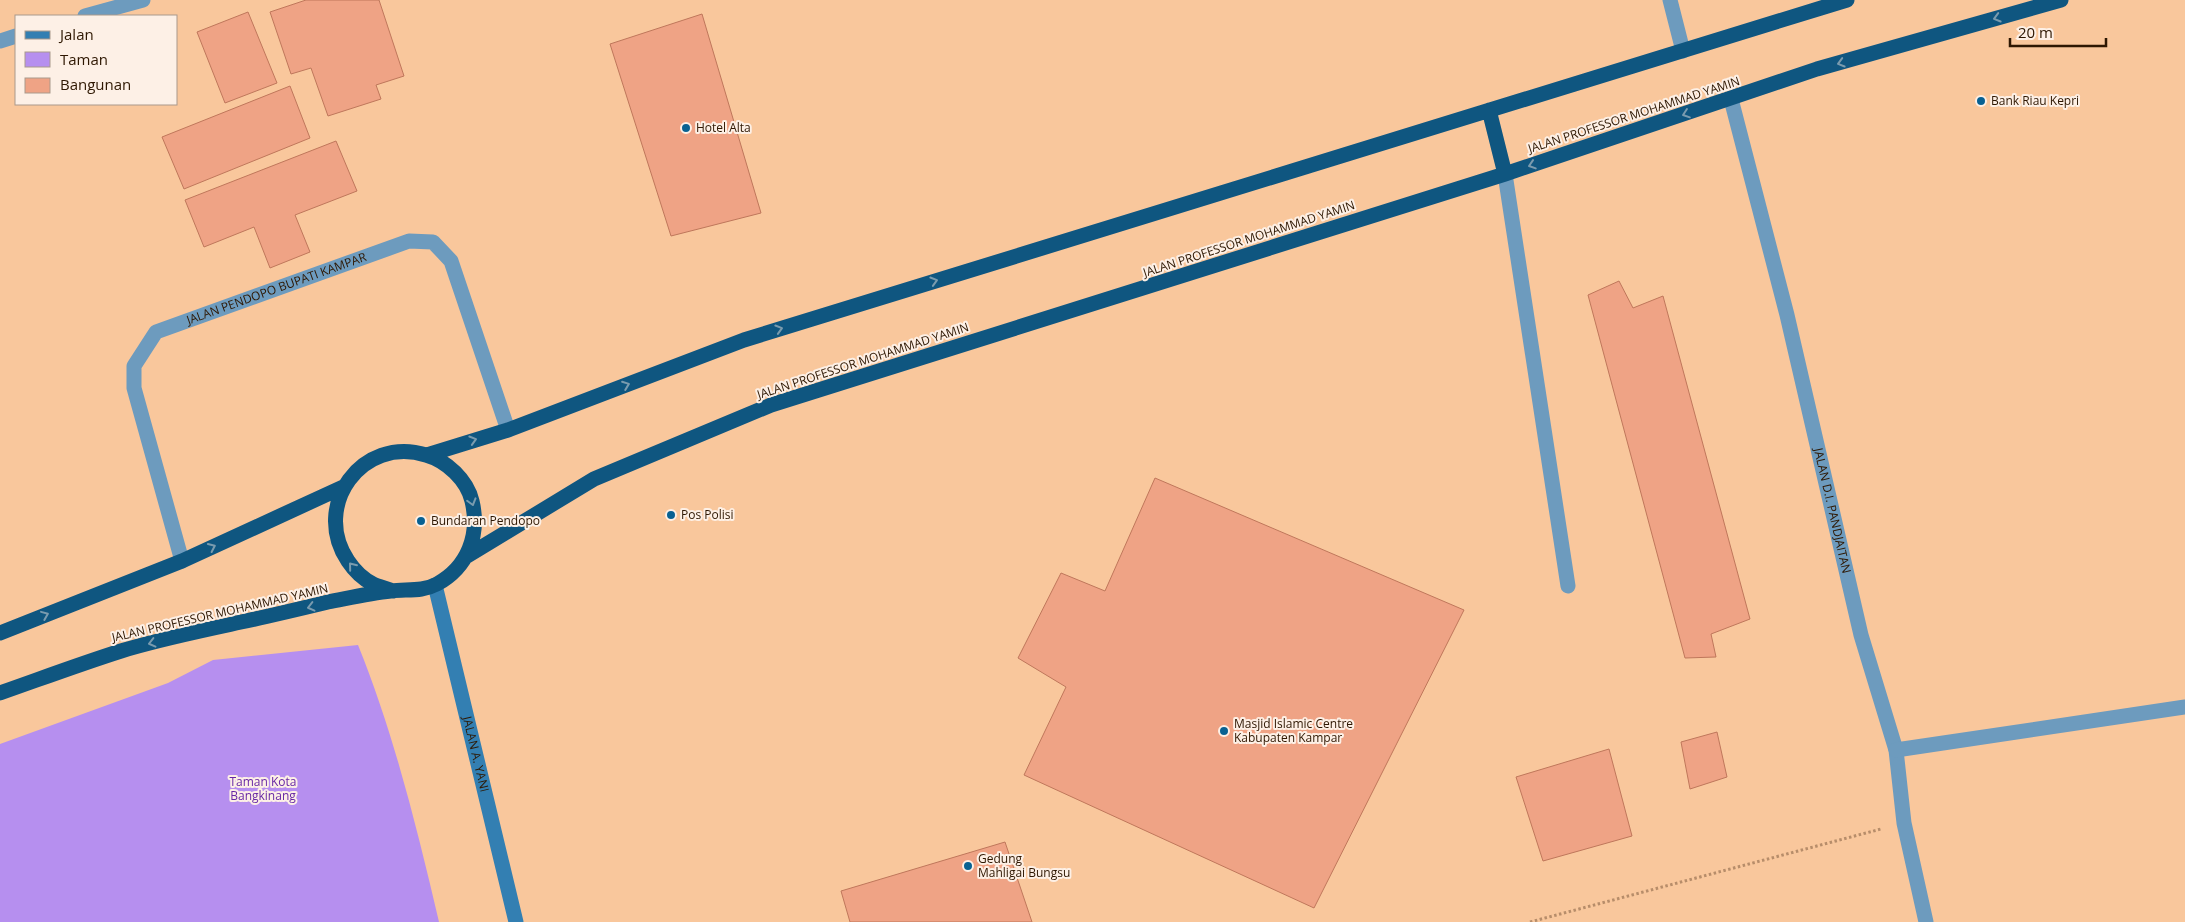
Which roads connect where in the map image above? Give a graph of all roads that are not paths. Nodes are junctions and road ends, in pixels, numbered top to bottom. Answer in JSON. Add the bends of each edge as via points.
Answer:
{"nodes":[{"id":1,"x":1670,"y":0,"type":"edge"},
{"id":2,"x":1847,"y":0,"type":"edge"},
{"id":3,"x":2061,"y":0,"type":"edge"},
{"id":4,"x":134,"y":1,"type":"edge"},
{"id":5,"x":89,"y":15,"type":"edge"},
{"id":6,"x":15,"y":36,"type":"edge"},
{"id":7,"x":0,"y":41,"type":"edge"},
{"id":8,"x":1683,"y":50,"type":"junction"},
{"id":9,"x":1731,"y":99,"type":"junction"},
{"id":10,"x":1489,"y":110,"type":"junction"},
{"id":11,"x":1506,"y":174,"type":"junction"},
{"id":12,"x":508,"y":430,"type":"junction"},
{"id":13,"x":427,"y":455,"type":"junction"},
{"id":14,"x":343,"y":487,"type":"junction"},
{"id":15,"x":467,"y":556,"type":"junction"},
{"id":16,"x":182,"y":561,"type":"junction"},
{"id":17,"x":436,"y":585,"type":"junction"},
{"id":18,"x":1568,"y":586,"type":"dead end"},
{"id":19,"x":393,"y":590,"type":"junction"},
{"id":20,"x":0,"y":633,"type":"edge"},
{"id":21,"x":0,"y":693,"type":"edge"},
{"id":22,"x":2185,"y":707,"type":"edge"},
{"id":23,"x":1896,"y":750,"type":"junction"},
{"id":24,"x":516,"y":922,"type":"edge"},
{"id":25,"x":1926,"y":922,"type":"edge"}],
"edges":[{"from":1,"to":8,"type":"street"},
{"from":2,"to":8,"type":"highway","name":"JALAN PROFESSOR MOHAMMAD YAMIN"},
{"from":3,"to":9,"type":"highway","name":"JALAN PROFESSOR MOHAMMAD YAMIN","one_way":true,"via":[[1817,69]]},
{"from":4,"to":5,"type":"street"},
{"from":6,"to":7,"type":"street"},
{"from":8,"to":10,"type":"highway","name":"JALAN PROFESSOR MOHAMMAD YAMIN"},
{"from":9,"to":11,"type":"highway","name":"JALAN PROFESSOR MOHAMMAD YAMIN","one_way":true},
{"from":9,"to":23,"type":"street","name":"JALAN D.I. PANDJAITAN","via":[[1787,315],[1860,636]]},
{"from":10,"to":11,"type":"highway"},
{"from":12,"to":10,"type":"highway","name":"JALAN PROFESSOR MOHAMMAD YAMIN","one_way":true,"via":[[744,340]]},
{"from":11,"to":15,"type":"highway","name":"JALAN PROFESSOR MOHAMMAD YAMIN","via":[[771,405],[594,479]]},
{"from":11,"to":18,"type":"street"},
{"from":13,"to":12,"type":"highway","name":"JALAN PROFESSOR MOHAMMAD YAMIN","one_way":true},
{"from":12,"to":16,"type":"street","name":"JALAN PENDOPO BUPATI KAMPAR","via":[[451,261],[433,242],[408,240],[156,332],[134,366],[134,388]]},
{"from":13,"to":14,"type":"highway","name":"JALAN PROFESSOR MOHAMMAD YAMIN","via":[[408,451],[370,460]]},
{"from":13,"to":15,"type":"highway","name":"JALAN PROFESSOR MOHAMMAD YAMIN","one_way":true,"via":[[446,464],[461,478],[471,496],[476,516],[474,537]]},
{"from":16,"to":14,"type":"highway","name":"JALAN PROFESSOR MOHAMMAD YAMIN","one_way":true},
{"from":19,"to":14,"type":"highway","name":"JALAN PROFESSOR MOHAMMAD YAMIN","one_way":true,"via":[[371,584],[354,570],[341,552],[335,530],[336,508]]},
{"from":15,"to":17,"type":"highway","name":"JALAN PROFESSOR MOHAMMAD YAMIN","via":[[453,573]]},
{"from":20,"to":16,"type":"highway","name":"JALAN PROFESSOR MOHAMMAD YAMIN","one_way":true},
{"from":17,"to":19,"type":"highway","name":"JALAN PROFESSOR MOHAMMAD YAMIN","via":[[414,591]]},
{"from":17,"to":24,"type":"street","name":"JALAN A. YANI"},
{"from":19,"to":21,"type":"highway","name":"JALAN PROFESSOR MOHAMMAD YAMIN","one_way":true,"via":[[122,650]]},
{"from":22,"to":23,"type":"street"},
{"from":23,"to":25,"type":"street","name":"JALAN D.I. PANDJAITAN","via":[[1904,823]]}]}
